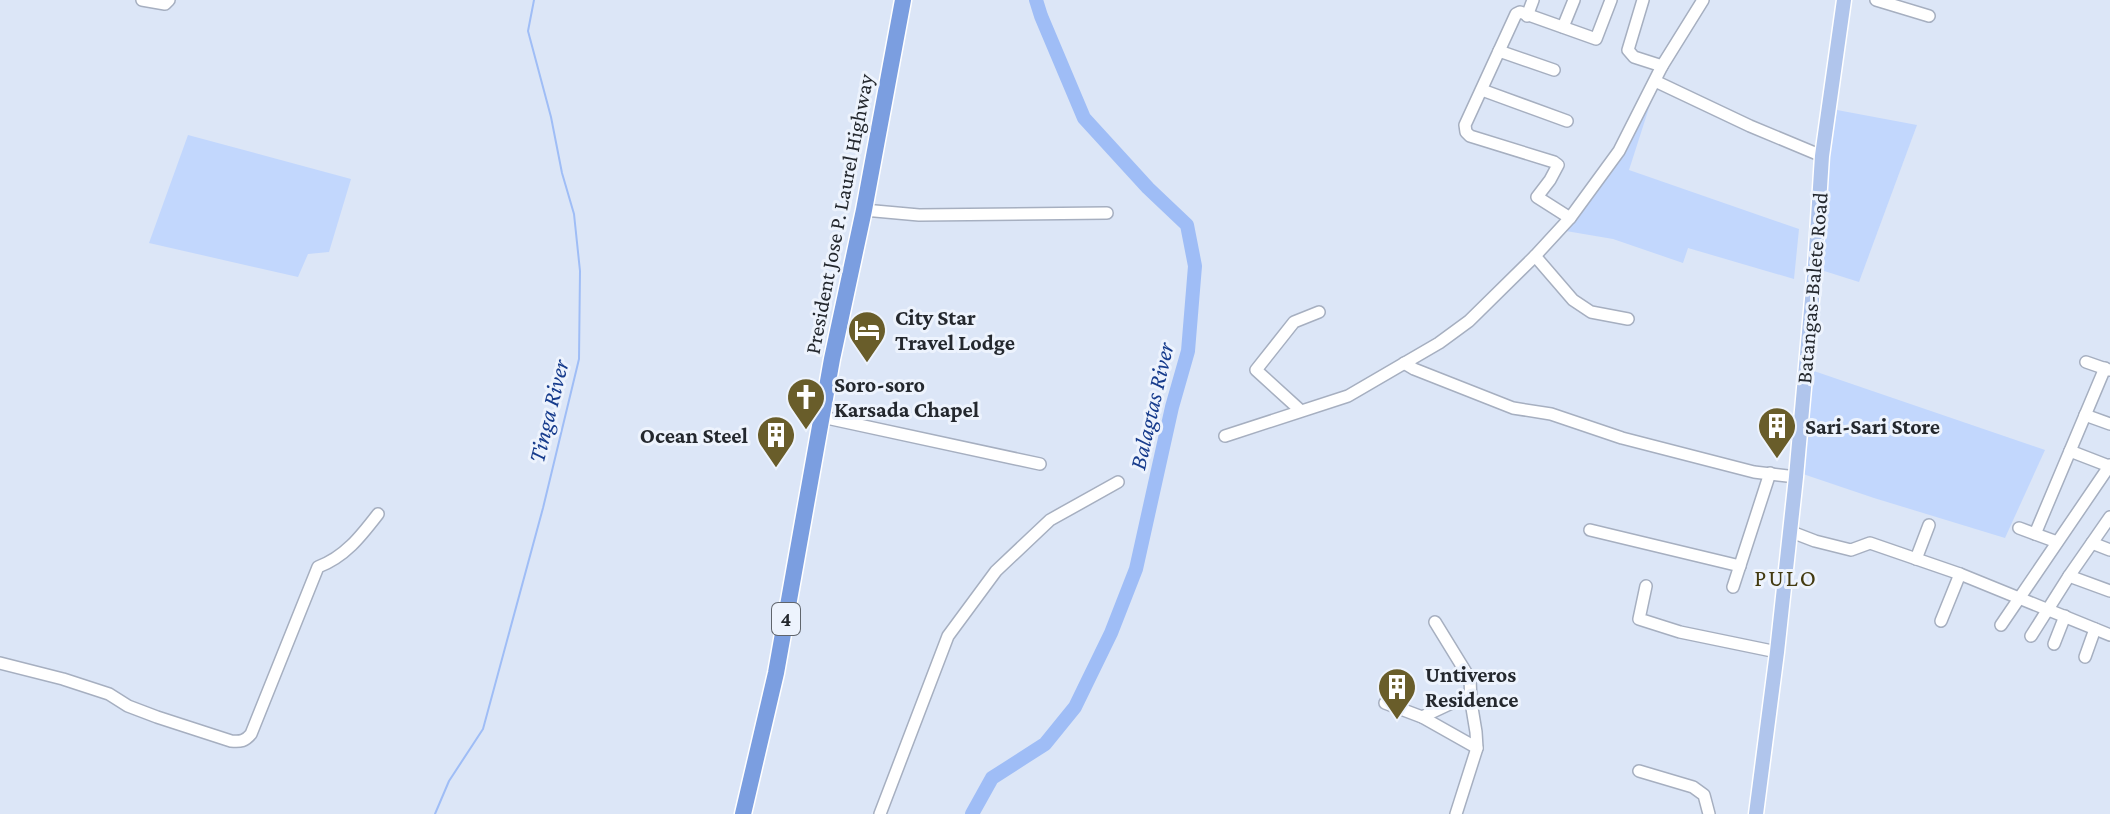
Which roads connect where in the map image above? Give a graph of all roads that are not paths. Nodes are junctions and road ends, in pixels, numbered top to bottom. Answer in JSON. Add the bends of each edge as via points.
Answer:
{"nodes":[{"id":1,"x":142,"y":0,"type":"edge"},
{"id":2,"x":169,"y":0,"type":"edge"},
{"id":3,"x":903,"y":0,"type":"edge"},
{"id":4,"x":1533,"y":0,"type":"edge"},
{"id":5,"x":1574,"y":0,"type":"edge"},
{"id":6,"x":1611,"y":0,"type":"edge"},
{"id":7,"x":1643,"y":0,"type":"edge"},
{"id":8,"x":1703,"y":0,"type":"edge"},
{"id":9,"x":1844,"y":0,"type":"edge"},
{"id":10,"x":1876,"y":0,"type":"edge"},
{"id":11,"x":1527,"y":16,"type":"junction"},
{"id":12,"x":1929,"y":16,"type":"dead end"},
{"id":13,"x":1563,"y":27,"type":"junction"},
{"id":14,"x":1499,"y":51,"type":"junction"},
{"id":15,"x":1662,"y":66,"type":"junction"},
{"id":16,"x":1554,"y":70,"type":"dead end"},
{"id":17,"x":1655,"y":81,"type":"junction"},
{"id":18,"x":1482,"y":90,"type":"junction"},
{"id":19,"x":1567,"y":121,"type":"dead end"},
{"id":20,"x":1822,"y":156,"type":"junction"},
{"id":21,"x":864,"y":210,"type":"junction"},
{"id":22,"x":1107,"y":213,"type":"dead end"},
{"id":23,"x":1570,"y":218,"type":"junction"},
{"id":24,"x":1535,"y":256,"type":"junction"},
{"id":25,"x":1319,"y":312,"type":"dead end"},
{"id":26,"x":1628,"y":319,"type":"dead end"},
{"id":27,"x":2086,"y":362,"type":"dead end"},
{"id":28,"x":1404,"y":363,"type":"junction"},
{"id":29,"x":2107,"y":369,"type":"edge"},
{"id":30,"x":1300,"y":410,"type":"junction"},
{"id":31,"x":2085,"y":415,"type":"junction"},
{"id":32,"x":822,"y":417,"type":"junction"},
{"id":33,"x":2110,"y":424,"type":"edge"},
{"id":34,"x":1225,"y":436,"type":"dead end"},
{"id":35,"x":2070,"y":451,"type":"junction"},
{"id":36,"x":1040,"y":464,"type":"dead end"},
{"id":37,"x":2110,"y":465,"type":"edge"},
{"id":38,"x":1770,"y":473,"type":"junction"},
{"id":39,"x":1796,"y":477,"type":"junction"},
{"id":40,"x":1118,"y":482,"type":"dead end"},
{"id":41,"x":378,"y":514,"type":"dead end"},
{"id":42,"x":2110,"y":517,"type":"edge"},
{"id":43,"x":1929,"y":525,"type":"dead end"},
{"id":44,"x":2019,"y":528,"type":"dead end"},
{"id":45,"x":1590,"y":530,"type":"dead end"},
{"id":46,"x":1789,"y":531,"type":"junction"},
{"id":47,"x":2035,"y":534,"type":"junction"},
{"id":48,"x":2057,"y":542,"type":"junction"},
{"id":49,"x":2092,"y":543,"type":"junction"},
{"id":50,"x":2110,"y":550,"type":"edge"},
{"id":51,"x":1916,"y":559,"type":"junction"},
{"id":52,"x":1740,"y":566,"type":"junction"},
{"id":53,"x":1960,"y":574,"type":"junction"},
{"id":54,"x":2069,"y":576,"type":"junction"},
{"id":55,"x":1646,"y":586,"type":"dead end"},
{"id":56,"x":1733,"y":587,"type":"dead end"},
{"id":57,"x":2110,"y":591,"type":"edge"},
{"id":58,"x":2019,"y":598,"type":"junction"},
{"id":59,"x":2048,"y":609,"type":"junction"},
{"id":60,"x":2065,"y":616,"type":"junction"},
{"id":61,"x":1941,"y":621,"type":"dead end"},
{"id":62,"x":1435,"y":622,"type":"dead end"},
{"id":63,"x":2001,"y":625,"type":"dead end"},
{"id":64,"x":2095,"y":629,"type":"junction"},
{"id":65,"x":2110,"y":635,"type":"edge"},
{"id":66,"x":2031,"y":636,"type":"dead end"},
{"id":67,"x":2054,"y":644,"type":"dead end"},
{"id":68,"x":1777,"y":652,"type":"junction"},
{"id":69,"x":2085,"y":657,"type":"dead end"},
{"id":70,"x":0,"y":663,"type":"edge"},
{"id":71,"x":1471,"y":702,"type":"junction"},
{"id":72,"x":1385,"y":703,"type":"dead end"},
{"id":73,"x":1422,"y":717,"type":"junction"},
{"id":74,"x":1477,"y":748,"type":"junction"},
{"id":75,"x":1639,"y":771,"type":"dead end"},
{"id":76,"x":743,"y":814,"type":"edge"},
{"id":77,"x":880,"y":814,"type":"edge"},
{"id":78,"x":1456,"y":814,"type":"edge"},
{"id":79,"x":1709,"y":814,"type":"edge"},
{"id":80,"x":1756,"y":814,"type":"edge"}],
"edges":[{"from":1,"to":2,"type":"street"},
{"from":3,"to":21,"type":"highway","name":"President Jose P. Laurel Highway","number":"4"},
{"from":4,"to":11,"type":"street"},
{"from":5,"to":13,"type":"street"},
{"from":6,"to":13,"type":"street","via":[[1596,39]]},
{"from":7,"to":15,"type":"street","via":[[1628,50]]},
{"from":8,"to":15,"type":"street"},
{"from":9,"to":20,"type":"main road","name":"Batangas-Balete Road"},
{"from":10,"to":12,"type":"street"},
{"from":11,"to":13,"type":"street"},
{"from":11,"to":14,"type":"street","via":[[1516,14]]},
{"from":14,"to":16,"type":"street"},
{"from":14,"to":18,"type":"street"},
{"from":15,"to":17,"type":"street"},
{"from":17,"to":20,"type":"street"},
{"from":17,"to":23,"type":"street","via":[[1619,151]]},
{"from":18,"to":19,"type":"street"},
{"from":18,"to":23,"type":"street","via":[[1466,132],[1558,165],[1537,197]]},
{"from":20,"to":39,"type":"main road","name":"Batangas-Balete Road"},
{"from":21,"to":22,"type":"street","via":[[919,215]]},
{"from":21,"to":32,"type":"highway","name":"President Jose P. Laurel Highway","number":"4"},
{"from":23,"to":24,"type":"street"},
{"from":24,"to":26,"type":"street","via":[[1573,300],[1591,312]]},
{"from":24,"to":28,"type":"street","via":[[1469,321]]},
{"from":25,"to":30,"type":"street","via":[[1294,322],[1256,370]]},
{"from":27,"to":29,"type":"street"},
{"from":28,"to":30,"type":"street","via":[[1348,396]]},
{"from":28,"to":38,"type":"street","via":[[1513,408]]},
{"from":29,"to":31,"type":"street"},
{"from":30,"to":34,"type":"street"},
{"from":31,"to":33,"type":"street"},
{"from":31,"to":35,"type":"street"},
{"from":32,"to":36,"type":"street"},
{"from":32,"to":76,"type":"highway","name":"President Jose P. Laurel Highway","number":"4","via":[[776,673]]},
{"from":35,"to":37,"type":"street"},
{"from":35,"to":47,"type":"street"},
{"from":37,"to":48,"type":"street"},
{"from":38,"to":39,"type":"street"},
{"from":38,"to":52,"type":"street"},
{"from":39,"to":46,"type":"main road","name":"Batangas-Balete Road"},
{"from":40,"to":77,"type":"street","via":[[1050,520],[996,571],[948,636]]},
{"from":41,"to":70,"type":"street","via":[[357,541],[318,567],[251,734],[240,742],[128,706],[98,690]]},
{"from":42,"to":49,"type":"street"},
{"from":43,"to":51,"type":"street"},
{"from":44,"to":47,"type":"street"},
{"from":45,"to":52,"type":"street"},
{"from":46,"to":51,"type":"street","via":[[1851,550],[1870,543]]},
{"from":46,"to":68,"type":"main road","name":"Batangas-Balete Road"},
{"from":47,"to":48,"type":"street"},
{"from":48,"to":58,"type":"street"},
{"from":49,"to":50,"type":"street"},
{"from":49,"to":54,"type":"street"},
{"from":51,"to":53,"type":"street"},
{"from":52,"to":56,"type":"street"},
{"from":53,"to":58,"type":"street"},
{"from":53,"to":61,"type":"street"},
{"from":54,"to":57,"type":"street"},
{"from":54,"to":59,"type":"street"},
{"from":55,"to":68,"type":"street","via":[[1639,619]]},
{"from":58,"to":59,"type":"street"},
{"from":58,"to":63,"type":"street"},
{"from":59,"to":60,"type":"street"},
{"from":59,"to":66,"type":"street"},
{"from":60,"to":64,"type":"street"},
{"from":60,"to":67,"type":"street"},
{"from":62,"to":71,"type":"street","via":[[1470,679]]},
{"from":64,"to":65,"type":"street"},
{"from":64,"to":69,"type":"street"},
{"from":68,"to":80,"type":"main road","name":"Batangas-Balete Road"},
{"from":71,"to":73,"type":"street","via":[[1456,701]]},
{"from":71,"to":74,"type":"street"},
{"from":72,"to":73,"type":"street"},
{"from":73,"to":74,"type":"street"},
{"from":74,"to":78,"type":"street"},
{"from":75,"to":79,"type":"street","via":[[1693,787],[1704,795]]}]}
